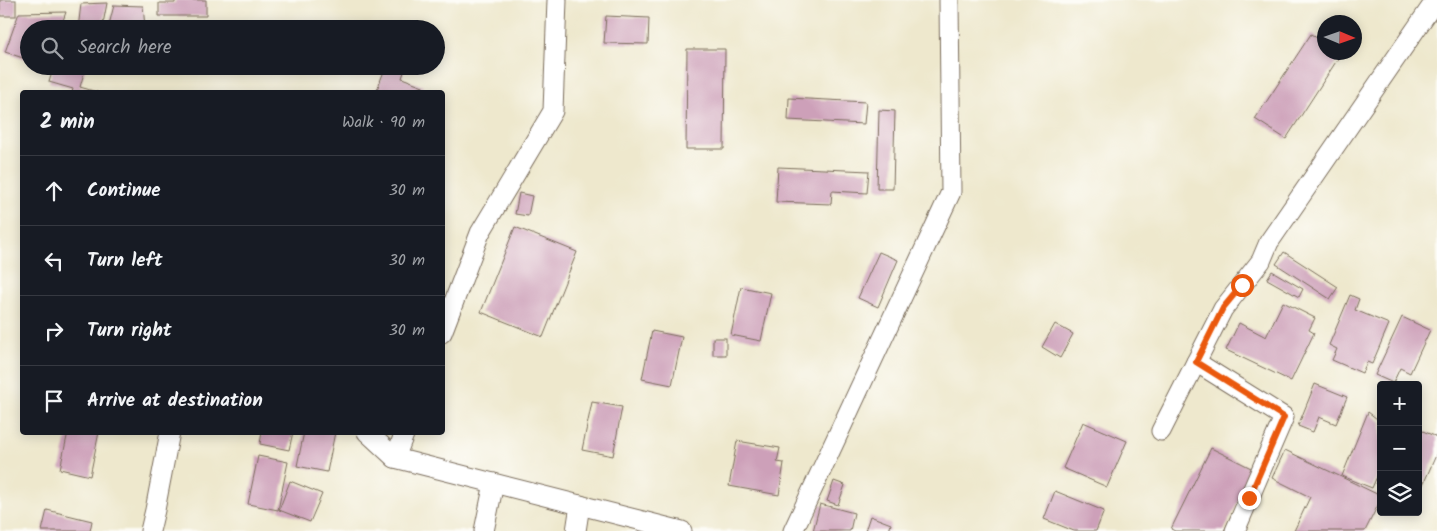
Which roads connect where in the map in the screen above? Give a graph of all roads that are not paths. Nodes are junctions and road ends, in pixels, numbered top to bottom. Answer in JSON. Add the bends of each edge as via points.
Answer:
{"nodes":[{"id":1,"x":557,"y":0,"type":"edge"},
{"id":2,"x":949,"y":0,"type":"edge"},
{"id":3,"x":1436,"y":0,"type":"edge"},
{"id":4,"x":445,"y":325,"type":"edge"},
{"id":5,"x":1196,"y":362,"type":"junction"},
{"id":6,"x":1161,"y":431,"type":"dead end"},
{"id":7,"x":169,"y":435,"type":"edge"},
{"id":8,"x":370,"y":435,"type":"edge"},
{"id":9,"x":404,"y":435,"type":"edge"},
{"id":10,"x":395,"y":458,"type":"junction"},
{"id":11,"x":494,"y":483,"type":"junction"},
{"id":12,"x":580,"y":505,"type":"junction"},
{"id":13,"x":150,"y":531,"type":"edge"},
{"id":14,"x":484,"y":531,"type":"edge"},
{"id":15,"x":576,"y":531,"type":"edge"},
{"id":16,"x":682,"y":531,"type":"edge"},
{"id":17,"x":793,"y":531,"type":"edge"},
{"id":18,"x":1235,"y":531,"type":"edge"}],
"edges":[{"from":1,"to":4,"type":"street","via":[[554,111],[480,233]]},
{"from":2,"to":17,"type":"street","via":[[951,192]]},
{"from":3,"to":5,"type":"street","via":[[1269,242],[1261,261],[1223,308]]},
{"from":5,"to":6,"type":"street"},
{"from":5,"to":18,"type":"street","via":[[1284,417]]},
{"from":7,"to":13,"type":"street"},
{"from":8,"to":10,"type":"street"},
{"from":9,"to":10,"type":"street"},
{"from":10,"to":11,"type":"street"},
{"from":11,"to":12,"type":"street"},
{"from":11,"to":14,"type":"street"},
{"from":12,"to":15,"type":"street"},
{"from":12,"to":16,"type":"street"}]}
